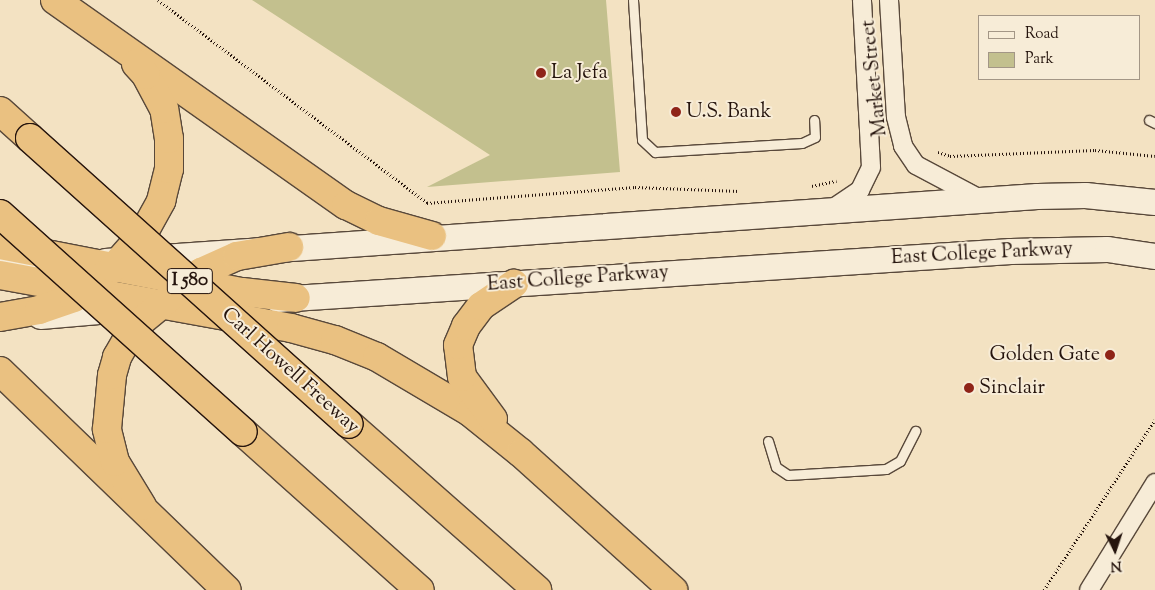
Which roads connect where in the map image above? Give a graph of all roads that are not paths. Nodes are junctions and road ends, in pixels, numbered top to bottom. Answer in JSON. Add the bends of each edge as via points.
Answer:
{"nodes":[{"id":1,"x":55,"y":0,"type":"edge"},
{"id":2,"x":632,"y":0,"type":"edge"},
{"id":3,"x":862,"y":0,"type":"edge"},
{"id":4,"x":889,"y":0,"type":"edge"},
{"id":5,"x":118,"y":47,"type":"junction"},
{"id":6,"x":0,"y":111,"type":"edge"},
{"id":7,"x":814,"y":120,"type":"dead end"},
{"id":8,"x":980,"y":200,"type":"junction"},
{"id":9,"x":1155,"y":202,"type":"edge"},
{"id":10,"x":831,"y":209,"type":"junction"},
{"id":11,"x":0,"y":214,"type":"edge"},
{"id":12,"x":432,"y":236,"type":"junction"},
{"id":13,"x":0,"y":245,"type":"edge"},
{"id":14,"x":289,"y":247,"type":"junction"},
{"id":15,"x":1155,"y":256,"type":"edge"},
{"id":16,"x":80,"y":262,"type":"junction"},
{"id":17,"x":116,"y":264,"type":"junction"},
{"id":18,"x":0,"y":267,"type":"edge"},
{"id":19,"x":0,"y":275,"type":"edge"},
{"id":20,"x":188,"y":282,"type":"junction"},
{"id":21,"x":514,"y":284,"type":"junction"},
{"id":22,"x":86,"y":290,"type":"junction"},
{"id":23,"x":296,"y":298,"type":"junction"},
{"id":24,"x":161,"y":305,"type":"junction"},
{"id":25,"x":0,"y":318,"type":"edge"},
{"id":26,"x":0,"y":372,"type":"edge"},
{"id":27,"x":915,"y":431,"type":"dead end"},
{"id":28,"x":768,"y":441,"type":"dead end"},
{"id":29,"x":521,"y":453,"type":"junction"},
{"id":30,"x":1152,"y":492,"type":"edge"},
{"id":31,"x":142,"y":506,"type":"junction"},
{"id":32,"x":227,"y":590,"type":"edge"},
{"id":33,"x":420,"y":590,"type":"edge"},
{"id":34,"x":537,"y":590,"type":"edge"},
{"id":35,"x":673,"y":590,"type":"edge"},
{"id":36,"x":1090,"y":590,"type":"edge"}],
"edges":[{"from":1,"to":5,"type":"highway"},
{"from":2,"to":7,"type":"lane","via":[[642,140],[655,152],[802,143],[815,137]]},
{"from":3,"to":10,"type":"street","name":"Market Street","via":[[871,167],[860,190]]},
{"from":4,"to":8,"type":"street","name":"Market Street","via":[[896,117],[903,146],[916,165]]},
{"from":5,"to":12,"type":"highway","via":[[346,205],[392,226]]},
{"from":5,"to":17,"type":"highway","via":[[146,75],[164,109],[170,139],[170,168],[162,201],[144,234]]},
{"from":6,"to":34,"type":"highway","name":"Carl Howell Freeway","number":"I 580","bridge":true},
{"from":8,"to":9,"type":"main road","via":[[1085,195]]},
{"from":8,"to":10,"type":"main road"},
{"from":10,"to":12,"type":"main road"},
{"from":11,"to":33,"type":"highway","bridge":true},
{"from":12,"to":14,"type":"main road"},
{"from":13,"to":16,"type":"highway"},
{"from":14,"to":17,"type":"main road"},
{"from":14,"to":20,"type":"highway","via":[[237,256],[201,272]]},
{"from":15,"to":21,"type":"main road","name":"East College Parkway","via":[[1107,249],[1010,251]]},
{"from":16,"to":17,"type":"highway"},
{"from":16,"to":18,"type":"main road"},
{"from":17,"to":20,"type":"highway"},
{"from":17,"to":22,"type":"highway"},
{"from":19,"to":22,"type":"highway"},
{"from":20,"to":23,"type":"highway"},
{"from":20,"to":24,"type":"highway"},
{"from":21,"to":23,"type":"main road","name":"East College Parkway"},
{"from":21,"to":29,"type":"highway","via":[[486,301],[473,315],[460,337],[457,356],[467,385]]},
{"from":22,"to":24,"type":"highway"},
{"from":22,"to":25,"type":"highway","via":[[74,298],[39,310]]},
{"from":23,"to":24,"type":"main road","name":"East College Parkway"},
{"from":24,"to":25,"type":"main road","name":"East College Parkway"},
{"from":24,"to":29,"type":"highway","via":[[290,328],[347,344],[409,373],[470,412]]},
{"from":24,"to":31,"type":"highway","via":[[134,327],[117,356],[108,393],[108,429],[115,462]]},
{"from":26,"to":31,"type":"highway","via":[[71,444]]},
{"from":27,"to":28,"type":"lane","via":[[900,461],[886,469],[788,475],[776,467]]},
{"from":29,"to":35,"type":"highway"},
{"from":30,"to":36,"type":"street"},
{"from":31,"to":32,"type":"highway"}]}
